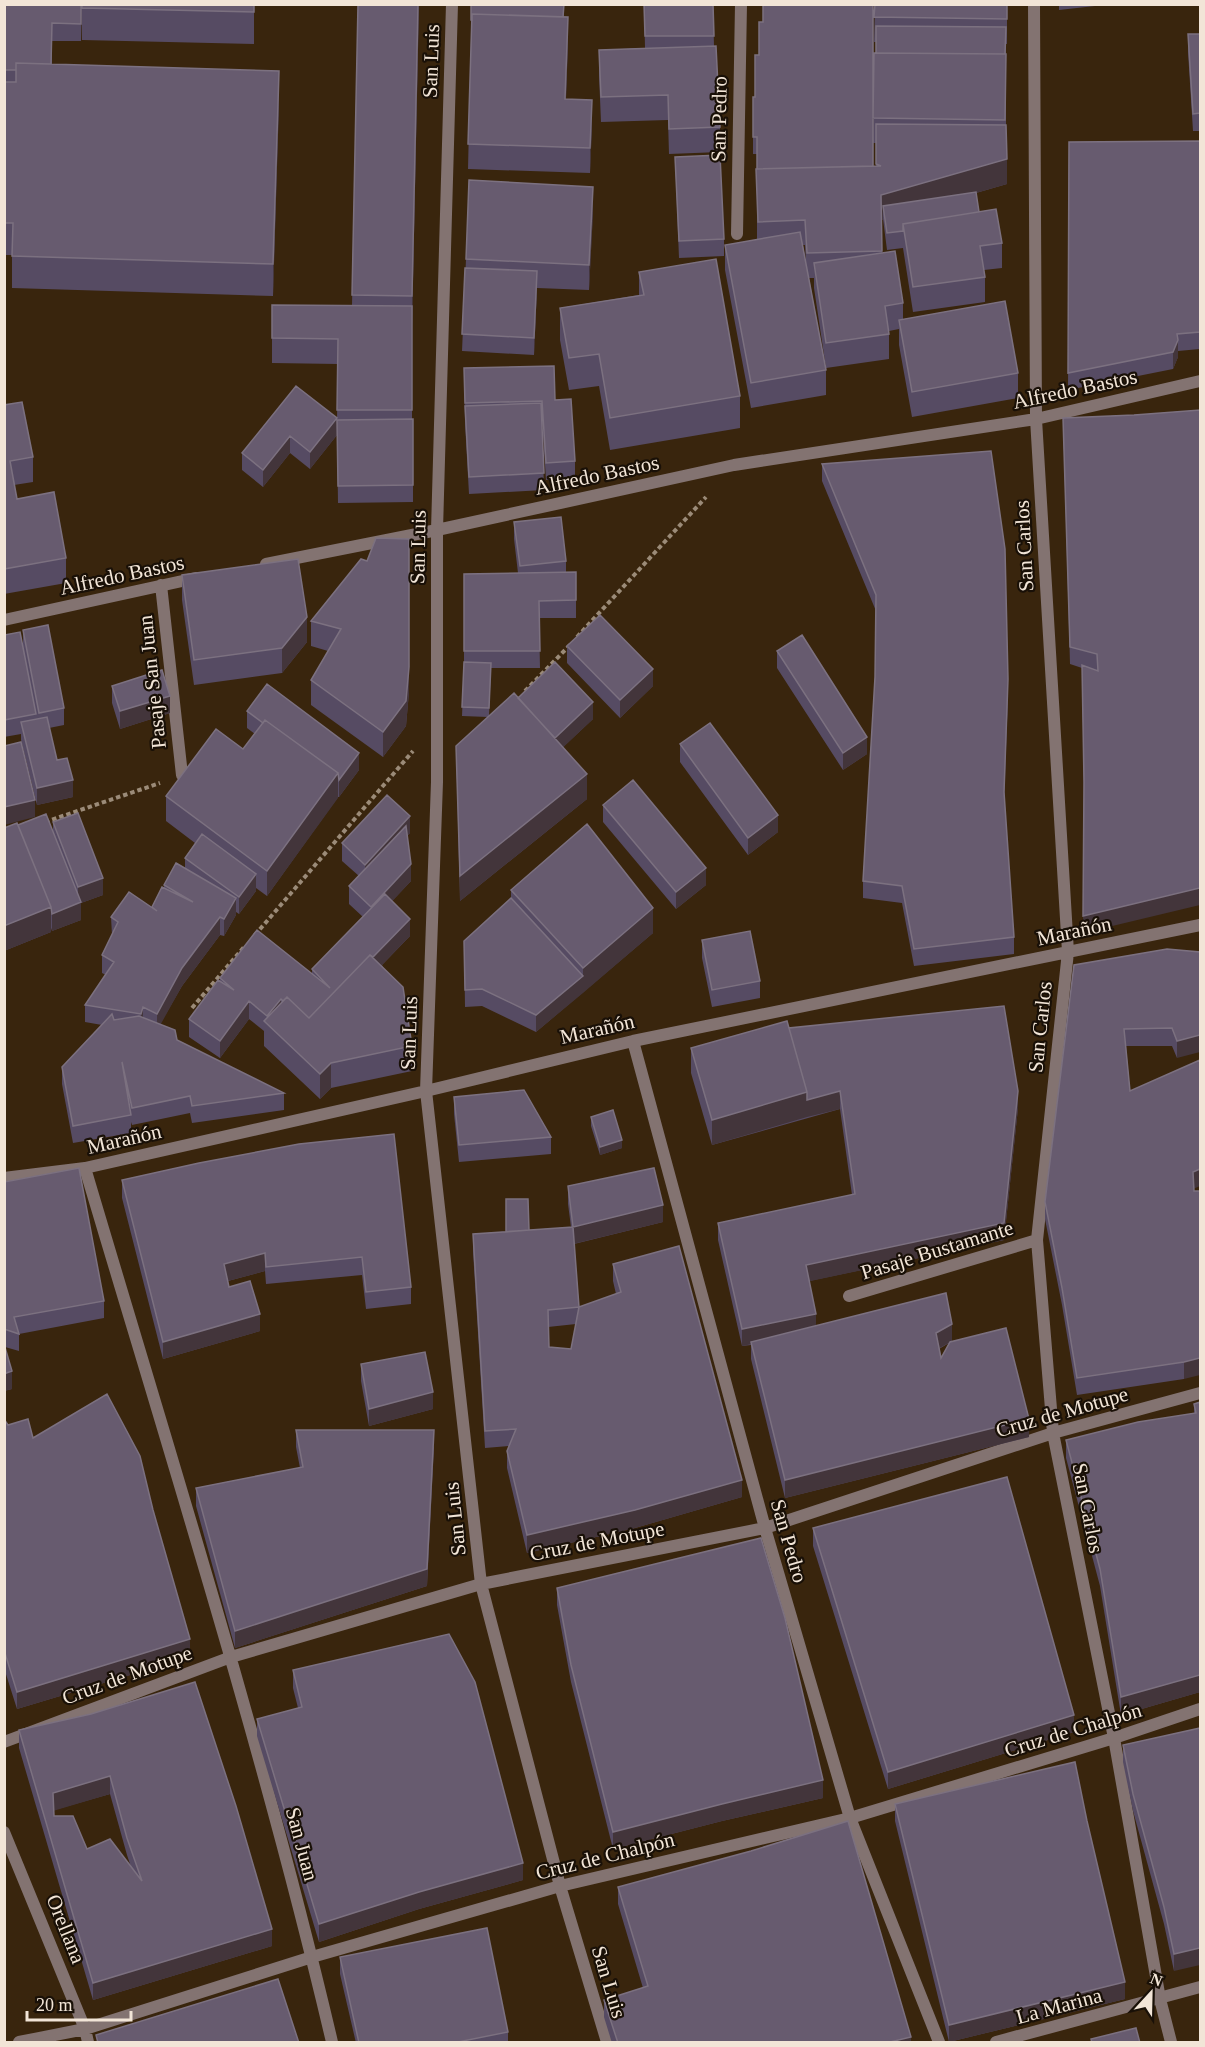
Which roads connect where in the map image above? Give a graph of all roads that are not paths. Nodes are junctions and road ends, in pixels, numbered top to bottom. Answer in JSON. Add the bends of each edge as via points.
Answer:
{"nodes":[{"id":1,"x":452,"y":4,"type":"edge"},
{"id":2,"x":741,"y":4,"type":"edge"},
{"id":3,"x":1034,"y":4,"type":"edge"},
{"id":4,"x":737,"y":234,"type":"dead end"},
{"id":5,"x":1200,"y":381,"type":"edge"},
{"id":6,"x":1036,"y":419,"type":"junction"},
{"id":7,"x":437,"y":530,"type":"junction"},
{"id":8,"x":253,"y":567,"type":"edge"},
{"id":9,"x":207,"y":576,"type":"edge"},
{"id":10,"x":161,"y":585,"type":"junction"},
{"id":11,"x":4,"y":621,"type":"edge"},
{"id":12,"x":182,"y":775,"type":"edge"},
{"id":13,"x":1200,"y":925,"type":"edge"},
{"id":14,"x":1068,"y":952,"type":"junction"},
{"id":15,"x":633,"y":1041,"type":"junction"},
{"id":16,"x":426,"y":1091,"type":"junction"},
{"id":17,"x":85,"y":1168,"type":"junction"},
{"id":18,"x":4,"y":1178,"type":"edge"},
{"id":19,"x":1037,"y":1240,"type":"junction"},
{"id":20,"x":849,"y":1296,"type":"dead end"},
{"id":21,"x":1200,"y":1393,"type":"edge"},
{"id":22,"x":1053,"y":1433,"type":"junction"},
{"id":23,"x":765,"y":1528,"type":"junction"},
{"id":24,"x":482,"y":1584,"type":"junction"},
{"id":25,"x":231,"y":1658,"type":"junction"},
{"id":26,"x":1200,"y":1710,"type":"edge"},
{"id":27,"x":1114,"y":1738,"type":"junction"},
{"id":28,"x":4,"y":1742,"type":"edge"},
{"id":29,"x":850,"y":1818,"type":"junction"},
{"id":30,"x":4,"y":1832,"type":"edge"},
{"id":31,"x":561,"y":1886,"type":"junction"},
{"id":32,"x":312,"y":1957,"type":"junction"},
{"id":33,"x":1200,"y":1987,"type":"edge"},
{"id":34,"x":1160,"y":1999,"type":"junction"},
{"id":35,"x":85,"y":2029,"type":"junction"},
{"id":36,"x":19,"y":2043,"type":"edge"},
{"id":37,"x":88,"y":2043,"type":"edge"},
{"id":38,"x":332,"y":2043,"type":"edge"},
{"id":39,"x":607,"y":2043,"type":"edge"},
{"id":40,"x":939,"y":2043,"type":"edge"},
{"id":41,"x":996,"y":2043,"type":"edge"},
{"id":42,"x":1171,"y":2043,"type":"edge"}],
"edges":[{"from":1,"to":7,"type":"street","name":"San Luis"},
{"from":2,"to":4,"type":"street","name":"San Pedro"},
{"from":3,"to":6,"type":"street","name":"San Carlos"},
{"from":5,"to":6,"type":"street","name":"Alfredo Bastos"},
{"from":6,"to":7,"type":"street","name":"Alfredo Bastos","via":[[734,465]]},
{"from":6,"to":14,"type":"street","name":"San Carlos"},
{"from":7,"to":8,"type":"street","name":"Alfredo Bastos"},
{"from":7,"to":16,"type":"street","name":"San Luis","via":[[437,782]]},
{"from":9,"to":10,"type":"street","name":"Alfredo Bastos"},
{"from":10,"to":11,"type":"street","name":"Alfredo Bastos"},
{"from":10,"to":12,"type":"street","name":"Pasaje San Juan"},
{"from":13,"to":14,"type":"street","name":"Marañón"},
{"from":14,"to":15,"type":"street","name":"Marañón"},
{"from":14,"to":19,"type":"street","name":"San Carlos"},
{"from":15,"to":16,"type":"street","name":"Marañón"},
{"from":15,"to":23,"type":"street","name":"San Pedro"},
{"from":16,"to":17,"type":"street","name":"Marañón"},
{"from":16,"to":24,"type":"street","name":"San Luis"},
{"from":17,"to":18,"type":"street","name":"Marañón"},
{"from":17,"to":25,"type":"street","name":"San Juan"},
{"from":19,"to":20,"type":"street","name":"Pasaje Bustamante"},
{"from":19,"to":22,"type":"street","name":"San Carlos"},
{"from":21,"to":22,"type":"street","name":"Cruz de Motupe"},
{"from":22,"to":23,"type":"street","name":"Cruz de Motupe"},
{"from":22,"to":27,"type":"street","name":"San Carlos"},
{"from":23,"to":24,"type":"street","name":"Cruz de Motupe"},
{"from":23,"to":29,"type":"street","name":"San Pedro"},
{"from":24,"to":25,"type":"street","name":"Cruz de Motupe"},
{"from":24,"to":31,"type":"street","name":"San Luis"},
{"from":25,"to":28,"type":"street","name":"Cruz de Motupe"},
{"from":25,"to":32,"type":"street","name":"San Juan"},
{"from":26,"to":27,"type":"street","name":"Cruz de Chalpón"},
{"from":27,"to":29,"type":"street","name":"Cruz de Chalpón"},
{"from":27,"to":34,"type":"street","name":"San Carlos"},
{"from":29,"to":31,"type":"street","name":"Cruz de Chalpón"},
{"from":29,"to":40,"type":"street","name":"San Pedro"},
{"from":30,"to":35,"type":"street","name":"Orellana"},
{"from":31,"to":32,"type":"street","name":"Cruz de Chalpón"},
{"from":31,"to":39,"type":"street","name":"San Luis"},
{"from":32,"to":35,"type":"street","name":"Cruz de Chalpón"},
{"from":32,"to":38,"type":"street","name":"San Juan"},
{"from":33,"to":34,"type":"street","name":"La Marina"},
{"from":34,"to":41,"type":"street","name":"La Marina"},
{"from":34,"to":42,"type":"street","name":"San Carlos"},
{"from":35,"to":36,"type":"street","name":"Cruz de Chalpón"},
{"from":35,"to":37,"type":"street","name":"Orellana"}]}
